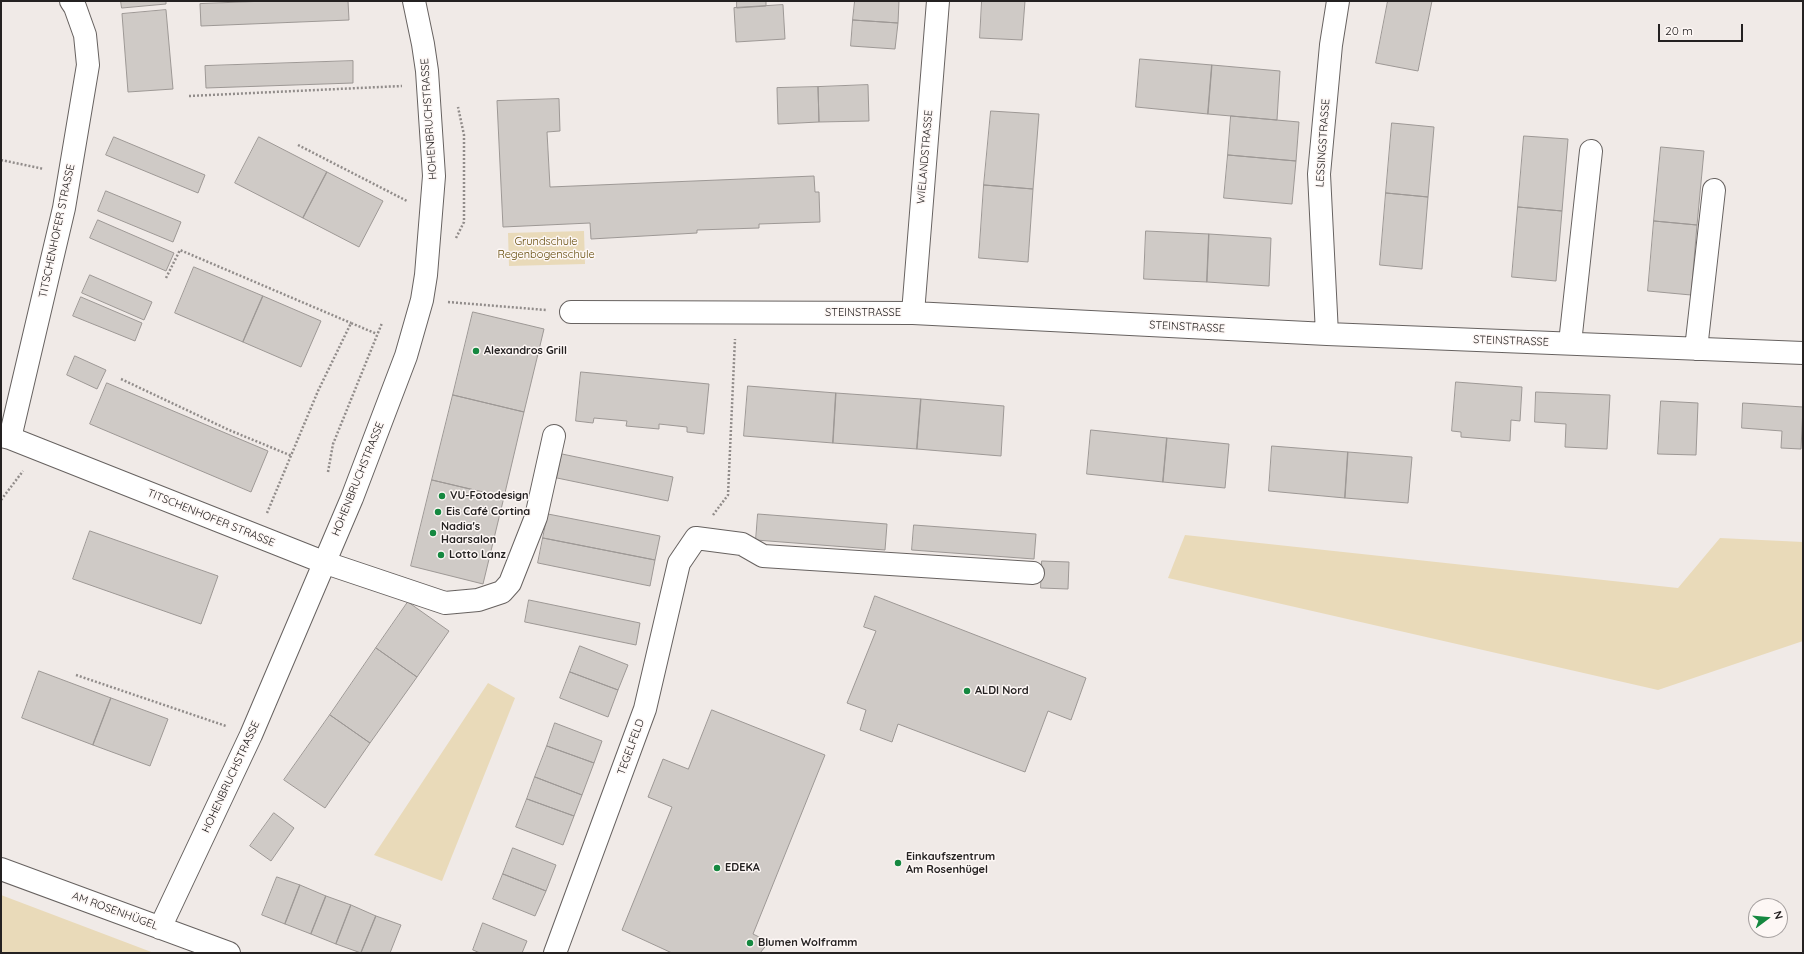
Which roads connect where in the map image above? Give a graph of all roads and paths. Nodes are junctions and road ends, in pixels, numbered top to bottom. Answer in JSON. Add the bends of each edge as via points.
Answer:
{"nodes":[{"id":1,"x":71,"y":1,"type":"edge"},
{"id":2,"x":414,"y":1,"type":"edge"},
{"id":3,"x":938,"y":1,"type":"edge"},
{"id":4,"x":1338,"y":1,"type":"edge"},
{"id":5,"x":427,"y":71,"type":"junction"},
{"id":6,"x":189,"y":96,"type":"dead end"},
{"id":7,"x":458,"y":107,"type":"dead end"},
{"id":8,"x":298,"y":145,"type":"dead end"},
{"id":9,"x":1591,"y":151,"type":"dead end"},
{"id":10,"x":1,"y":160,"type":"edge"},
{"id":11,"x":70,"y":174,"type":"junction"},
{"id":12,"x":1714,"y":190,"type":"dead end"},
{"id":13,"x":432,"y":214,"type":"junction"},
{"id":14,"x":454,"y":243,"type":"dead end"},
{"id":15,"x":166,"y":278,"type":"dead end"},
{"id":16,"x":422,"y":300,"type":"junction"},
{"id":17,"x":571,"y":312,"type":"joint"},
{"id":18,"x":736,"y":312,"type":"junction"},
{"id":19,"x":913,"y":313,"type":"junction"},
{"id":20,"x":352,"y":323,"type":"junction"},
{"id":21,"x":382,"y":323,"type":"dead end"},
{"id":22,"x":377,"y":334,"type":"junction"},
{"id":23,"x":1327,"y":334,"type":"junction"},
{"id":24,"x":1570,"y":343,"type":"junction"},
{"id":25,"x":1696,"y":349,"type":"junction"},
{"id":26,"x":1803,"y":353,"type":"edge"},
{"id":27,"x":121,"y":379,"type":"dead end"},
{"id":28,"x":554,"y":436,"type":"dead end"},
{"id":29,"x":6,"y":437,"type":"edge"},
{"id":30,"x":39,"y":450,"type":"junction"},
{"id":31,"x":292,"y":456,"type":"junction"},
{"id":32,"x":328,"y":472,"type":"dead end"},
{"id":33,"x":1,"y":500,"type":"edge"},
{"id":34,"x":258,"y":536,"type":"junction"},
{"id":35,"x":696,"y":538,"type":"junction"},
{"id":36,"x":323,"y":562,"type":"junction"},
{"id":37,"x":1033,"y":573,"type":"dead end"},
{"id":38,"x":76,"y":674,"type":"dead end"},
{"id":39,"x":251,"y":735,"type":"junction"},
{"id":40,"x":1,"y":869,"type":"edge"},
{"id":41,"x":160,"y":928,"type":"junction"},
{"id":42,"x":229,"y":953,"type":"edge"},
{"id":43,"x":555,"y":953,"type":"edge"}],
"edges":[{"from":1,"to":11,"type":"street","name":"TITSCHENHOFER STRASSE","via":[[85,35],[88,65]]},
{"from":2,"to":5,"type":"street","name":"HOHENBRUCHSTRASSE"},
{"from":3,"to":19,"type":"street","name":"WIELANDSTRASSE"},
{"from":4,"to":23,"type":"street","name":"LESSINGSTRASSE","via":[[1331,45],[1319,174]]},
{"from":5,"to":6,"type":"path","via":[[403,73],[404,86]]},
{"from":5,"to":13,"type":"street","name":"HOHENBRUCHSTRASSE","via":[[434,176]]},
{"from":7,"to":14,"type":"path","via":[[464,135],[464,222]]},
{"from":8,"to":13,"type":"path"},
{"from":9,"to":24,"type":"street"},
{"from":10,"to":11,"type":"path"},
{"from":11,"to":29,"type":"street","name":"TITSCHENHOFER STRASSE","via":[[64,208]]},
{"from":12,"to":25,"type":"street"},
{"from":13,"to":16,"type":"street","name":"HOHENBRUCHSTRASSE"},
{"from":15,"to":20,"type":"path","via":[[180,250]]},
{"from":16,"to":17,"type":"path"},
{"from":16,"to":36,"type":"street","name":"HOHENBRUCHSTRASSE","via":[[406,356],[387,408],[352,498]]},
{"from":17,"to":18,"type":"street","name":"STEINSTRASSE"},
{"from":18,"to":19,"type":"street","name":"STEINSTRASSE"},
{"from":18,"to":35,"type":"path","via":[[728,495]]},
{"from":19,"to":23,"type":"street","name":"STEINSTRASSE"},
{"from":20,"to":22,"type":"path"},
{"from":20,"to":31,"type":"path","via":[[318,391]]},
{"from":21,"to":22,"type":"path"},
{"from":22,"to":32,"type":"path","via":[[333,444]]},
{"from":23,"to":24,"type":"street","name":"STEINSTRASSE"},
{"from":24,"to":25,"type":"street","name":"STEINSTRASSE"},
{"from":25,"to":26,"type":"street","name":"STEINSTRASSE"},
{"from":27,"to":31,"type":"path","via":[[229,430]]},
{"from":28,"to":36,"type":"street","name":"TITSCHENHOFER STRASSE","via":[[536,517],[510,583],[502,592],[478,600],[445,603]]},
{"from":29,"to":30,"type":"street","name":"TITSCHENHOFER STRASSE"},
{"from":30,"to":33,"type":"path"},
{"from":30,"to":34,"type":"street","name":"TITSCHENHOFER STRASSE"},
{"from":31,"to":34,"type":"path"},
{"from":34,"to":36,"type":"street","name":"TITSCHENHOFER STRASSE"},
{"from":35,"to":37,"type":"street","via":[[742,544],[763,556]]},
{"from":35,"to":43,"type":"street","name":"TEGELFELD","via":[[680,563],[645,709]]},
{"from":36,"to":39,"type":"street","name":"HOHENBRUCHSTRASSE"},
{"from":38,"to":39,"type":"path"},
{"from":39,"to":41,"type":"street","name":"HOHENBRUCHSTRASSE"},
{"from":40,"to":41,"type":"street","name":"AM ROSENHÜGEL"},
{"from":41,"to":42,"type":"street","name":"AM ROSENHÜGEL"}]}
